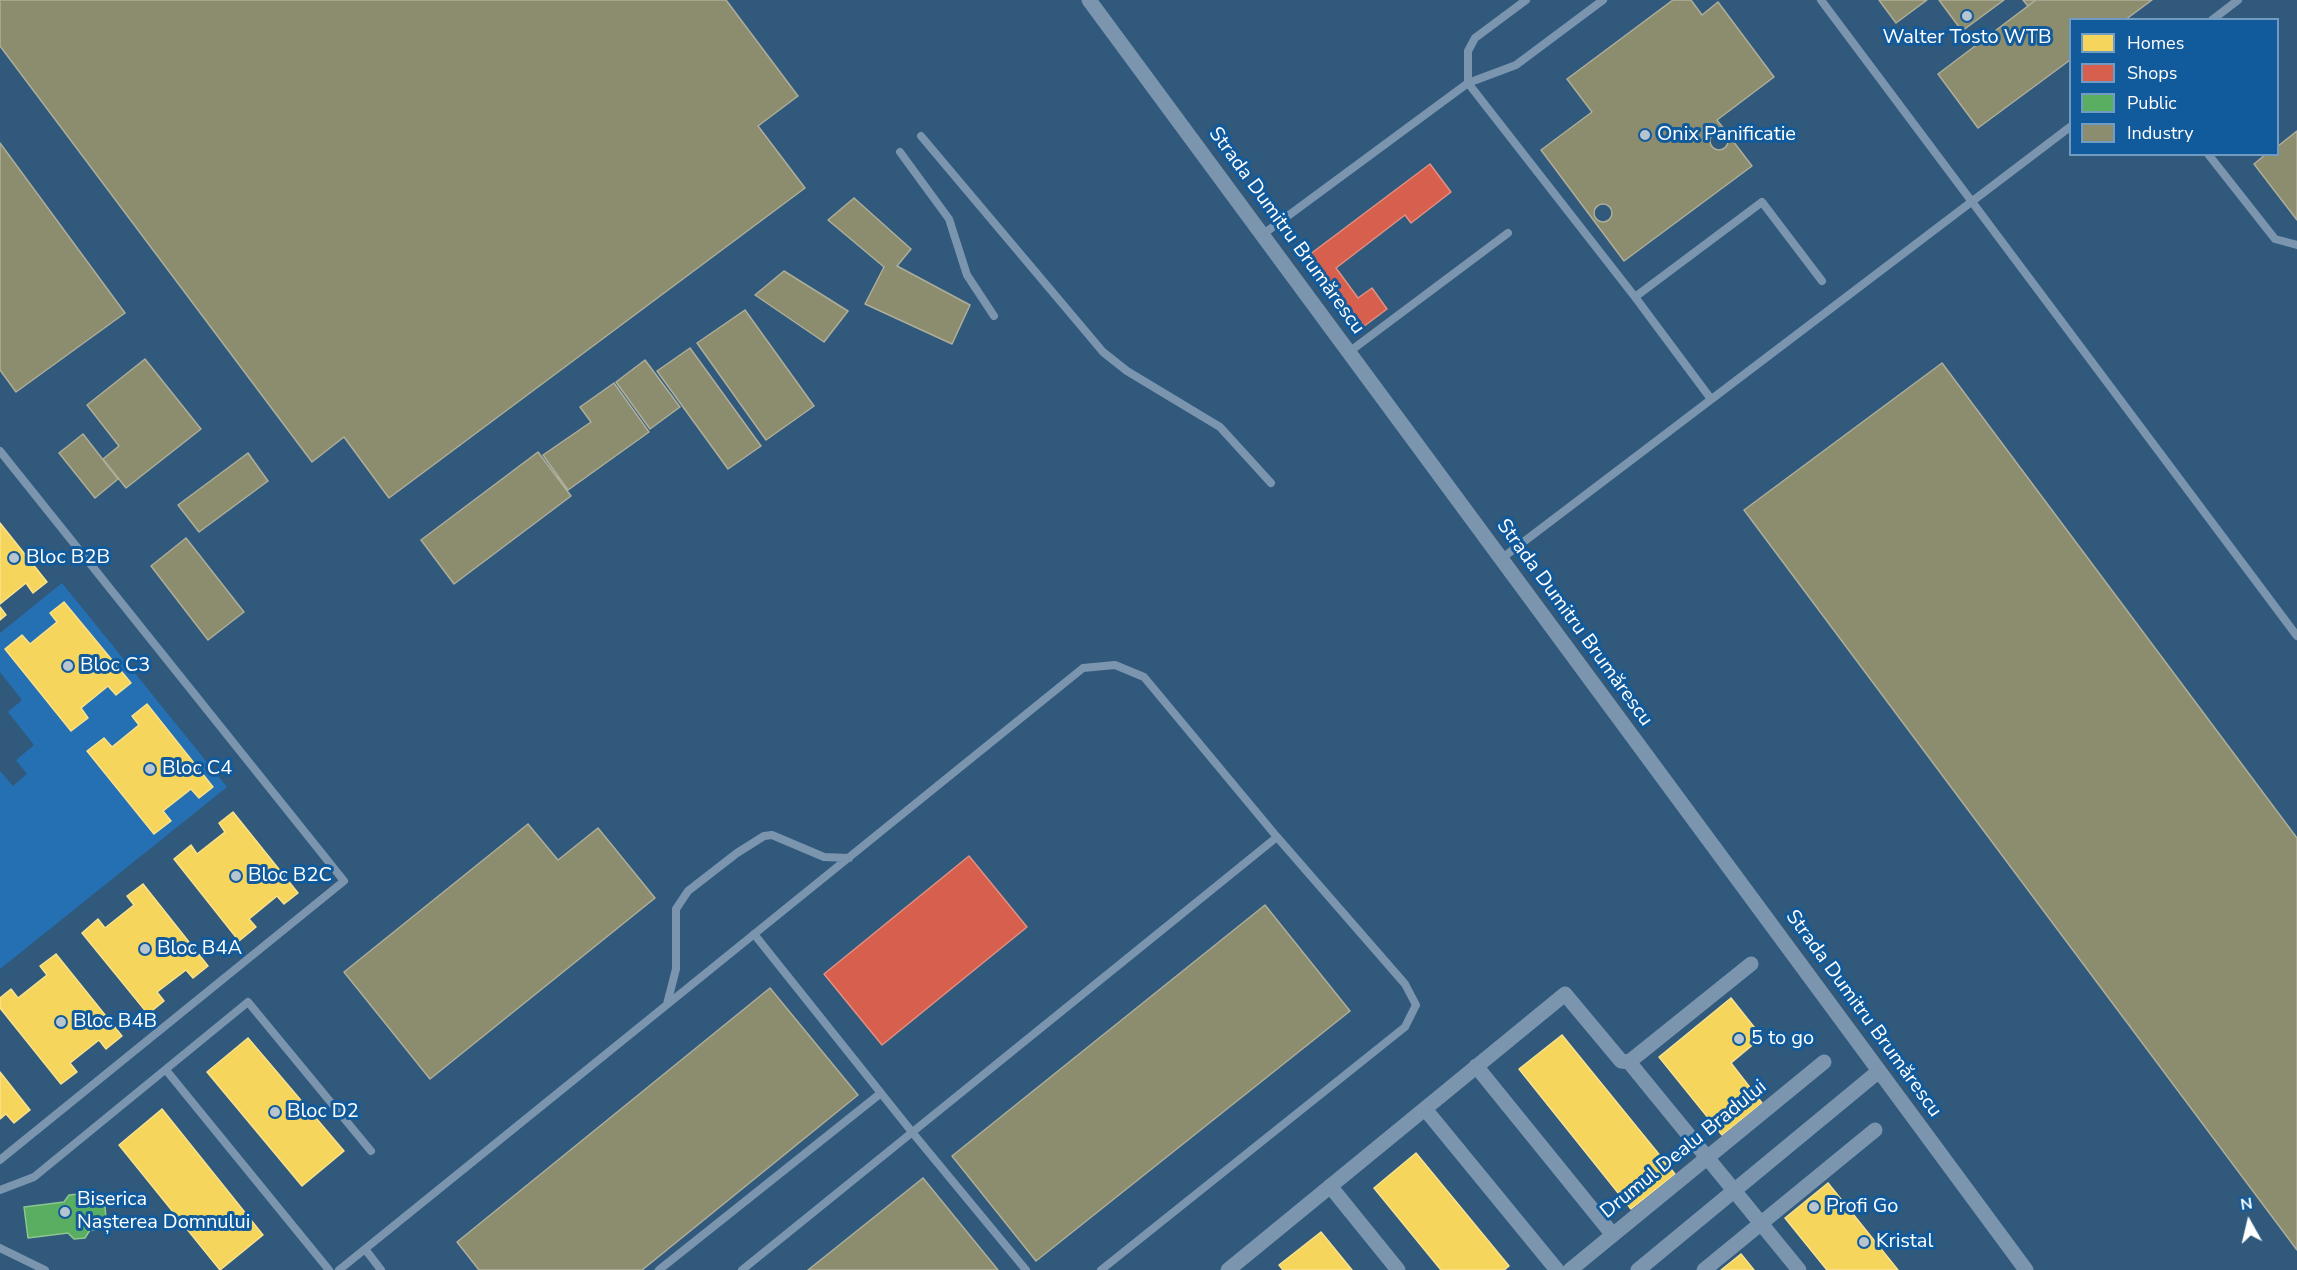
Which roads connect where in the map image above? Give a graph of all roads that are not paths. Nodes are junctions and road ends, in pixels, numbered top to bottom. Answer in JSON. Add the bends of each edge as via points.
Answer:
{"nodes":[{"id":1,"x":1089,"y":0,"type":"edge"},
{"id":2,"x":1526,"y":0,"type":"edge"},
{"id":3,"x":1603,"y":0,"type":"edge"},
{"id":4,"x":1821,"y":0,"type":"edge"},
{"id":5,"x":2238,"y":0,"type":"edge"},
{"id":6,"x":2215,"y":18,"type":"edge"},
{"id":7,"x":1468,"y":83,"type":"junction"},
{"id":8,"x":2069,"y":128,"type":"edge"},
{"id":9,"x":921,"y":136,"type":"dead end"},
{"id":10,"x":900,"y":152,"type":"dead end"},
{"id":11,"x":2210,"y":156,"type":"edge"},
{"id":12,"x":1971,"y":202,"type":"junction"},
{"id":13,"x":1508,"y":233,"type":"dead end"},
{"id":14,"x":1262,"y":235,"type":"junction"},
{"id":15,"x":2297,"y":245,"type":"edge"},
{"id":16,"x":1822,"y":281,"type":"dead end"},
{"id":17,"x":1635,"y":297,"type":"junction"},
{"id":18,"x":993,"y":316,"type":"dead end"},
{"id":19,"x":1349,"y":352,"type":"junction"},
{"id":20,"x":1711,"y":399,"type":"junction"},
{"id":21,"x":0,"y":452,"type":"edge"},
{"id":22,"x":1271,"y":483,"type":"dead end"},
{"id":23,"x":1501,"y":559,"type":"junction"},
{"id":24,"x":2297,"y":636,"type":"edge"},
{"id":25,"x":1277,"y":837,"type":"junction"},
{"id":26,"x":849,"y":858,"type":"junction"},
{"id":27,"x":754,"y":934,"type":"junction"},
{"id":28,"x":1750,"y":964,"type":"dead end"},
{"id":29,"x":667,"y":1005,"type":"junction"},
{"id":30,"x":1629,"y":1062,"type":"junction"},
{"id":31,"x":1824,"y":1062,"type":"dead end"},
{"id":32,"x":1476,"y":1066,"type":"junction"},
{"id":33,"x":166,"y":1070,"type":"junction"},
{"id":34,"x":1879,"y":1071,"type":"junction"},
{"id":35,"x":881,"y":1093,"type":"junction"},
{"id":36,"x":1425,"y":1109,"type":"junction"},
{"id":37,"x":1875,"y":1130,"type":"dead end"},
{"id":38,"x":912,"y":1132,"type":"junction"},
{"id":39,"x":371,"y":1151,"type":"dead end"},
{"id":40,"x":1707,"y":1158,"type":"junction"},
{"id":41,"x":0,"y":1160,"type":"edge"},
{"id":42,"x":1330,"y":1186,"type":"junction"},
{"id":43,"x":0,"y":1190,"type":"edge"},
{"id":44,"x":1734,"y":1191,"type":"junction"},
{"id":45,"x":1761,"y":1224,"type":"junction"},
{"id":46,"x":1613,"y":1235,"type":"junction"},
{"id":47,"x":0,"y":1248,"type":"edge"},
{"id":48,"x":365,"y":1249,"type":"junction"},
{"id":49,"x":1233,"y":1268,"type":"edge"},
{"id":50,"x":45,"y":1270,"type":"edge"},
{"id":51,"x":329,"y":1270,"type":"edge"},
{"id":52,"x":339,"y":1270,"type":"edge"},
{"id":53,"x":381,"y":1270,"type":"edge"},
{"id":54,"x":659,"y":1270,"type":"edge"},
{"id":55,"x":742,"y":1270,"type":"edge"},
{"id":56,"x":1026,"y":1270,"type":"edge"},
{"id":57,"x":1101,"y":1270,"type":"edge"},
{"id":58,"x":1398,"y":1270,"type":"edge"},
{"id":59,"x":1557,"y":1270,"type":"edge"},
{"id":60,"x":1570,"y":1270,"type":"edge"},
{"id":61,"x":1638,"y":1270,"type":"edge"},
{"id":62,"x":1704,"y":1270,"type":"edge"},
{"id":63,"x":1799,"y":1270,"type":"edge"},
{"id":64,"x":2026,"y":1270,"type":"edge"}],
"edges":[{"from":1,"to":14,"type":"street","name":"Strada Dumitru Brumărescu"},
{"from":2,"to":7,"type":"lane","via":[[1475,38],[1468,51]]},
{"from":3,"to":7,"type":"lane","via":[[1516,65]]},
{"from":4,"to":12,"type":"lane"},
{"from":5,"to":6,"type":"lane"},
{"from":7,"to":14,"type":"lane"},
{"from":7,"to":17,"type":"lane"},
{"from":8,"to":12,"type":"lane"},
{"from":9,"to":22,"type":"lane","via":[[1103,352],[1127,371],[1220,427]]},
{"from":10,"to":18,"type":"lane","via":[[949,219],[967,275]]},
{"from":11,"to":15,"type":"lane","via":[[2275,239]]},
{"from":12,"to":20,"type":"lane"},
{"from":12,"to":24,"type":"lane"},
{"from":13,"to":19,"type":"lane"},
{"from":14,"to":19,"type":"street","name":"Strada Dumitru Brumărescu"},
{"from":16,"to":17,"type":"lane","via":[[1762,202]]},
{"from":17,"to":20,"type":"lane"},
{"from":19,"to":23,"type":"street","name":"Strada Dumitru Brumărescu"},
{"from":20,"to":23,"type":"lane"},
{"from":21,"to":41,"type":"lane","via":[[344,881]]},
{"from":23,"to":34,"type":"street","name":"Strada Dumitru Brumărescu"},
{"from":25,"to":26,"type":"lane","via":[[1144,677],[1115,665],[1083,668]]},
{"from":25,"to":38,"type":"lane"},
{"from":25,"to":57,"type":"lane","via":[[1405,984],[1416,1005],[1406,1027]]},
{"from":26,"to":27,"type":"lane"},
{"from":26,"to":29,"type":"lane","via":[[824,857],[772,835],[764,836],[688,891],[676,909],[676,969]]},
{"from":27,"to":29,"type":"lane"},
{"from":27,"to":35,"type":"lane"},
{"from":28,"to":30,"type":"street"},
{"from":29,"to":48,"type":"lane"},
{"from":30,"to":32,"type":"street","via":[[1621,1060],[1565,994]]},
{"from":30,"to":40,"type":"street"},
{"from":31,"to":40,"type":"street","name":"Drumul Dealu Bradului"},
{"from":32,"to":36,"type":"street"},
{"from":32,"to":46,"type":"street"},
{"from":33,"to":39,"type":"lane","via":[[248,1002]]},
{"from":33,"to":43,"type":"lane","via":[[34,1178]]},
{"from":33,"to":51,"type":"lane"},
{"from":34,"to":44,"type":"street"},
{"from":34,"to":64,"type":"street","name":"Strada Dumitru Brumărescu"},
{"from":35,"to":38,"type":"lane"},
{"from":35,"to":54,"type":"lane"},
{"from":36,"to":42,"type":"street"},
{"from":36,"to":59,"type":"street"},
{"from":37,"to":45,"type":"street"},
{"from":38,"to":55,"type":"lane"},
{"from":38,"to":56,"type":"lane"},
{"from":40,"to":44,"type":"street"},
{"from":40,"to":46,"type":"street","name":"Drumul Dealu Bradului"},
{"from":42,"to":49,"type":"street"},
{"from":42,"to":58,"type":"street"},
{"from":44,"to":45,"type":"street"},
{"from":44,"to":61,"type":"street"},
{"from":45,"to":62,"type":"street"},
{"from":45,"to":63,"type":"street"},
{"from":46,"to":60,"type":"street","name":"Drumul Dealu Bradului"},
{"from":47,"to":50,"type":"lane"},
{"from":48,"to":52,"type":"lane"},
{"from":48,"to":53,"type":"lane"}]}
